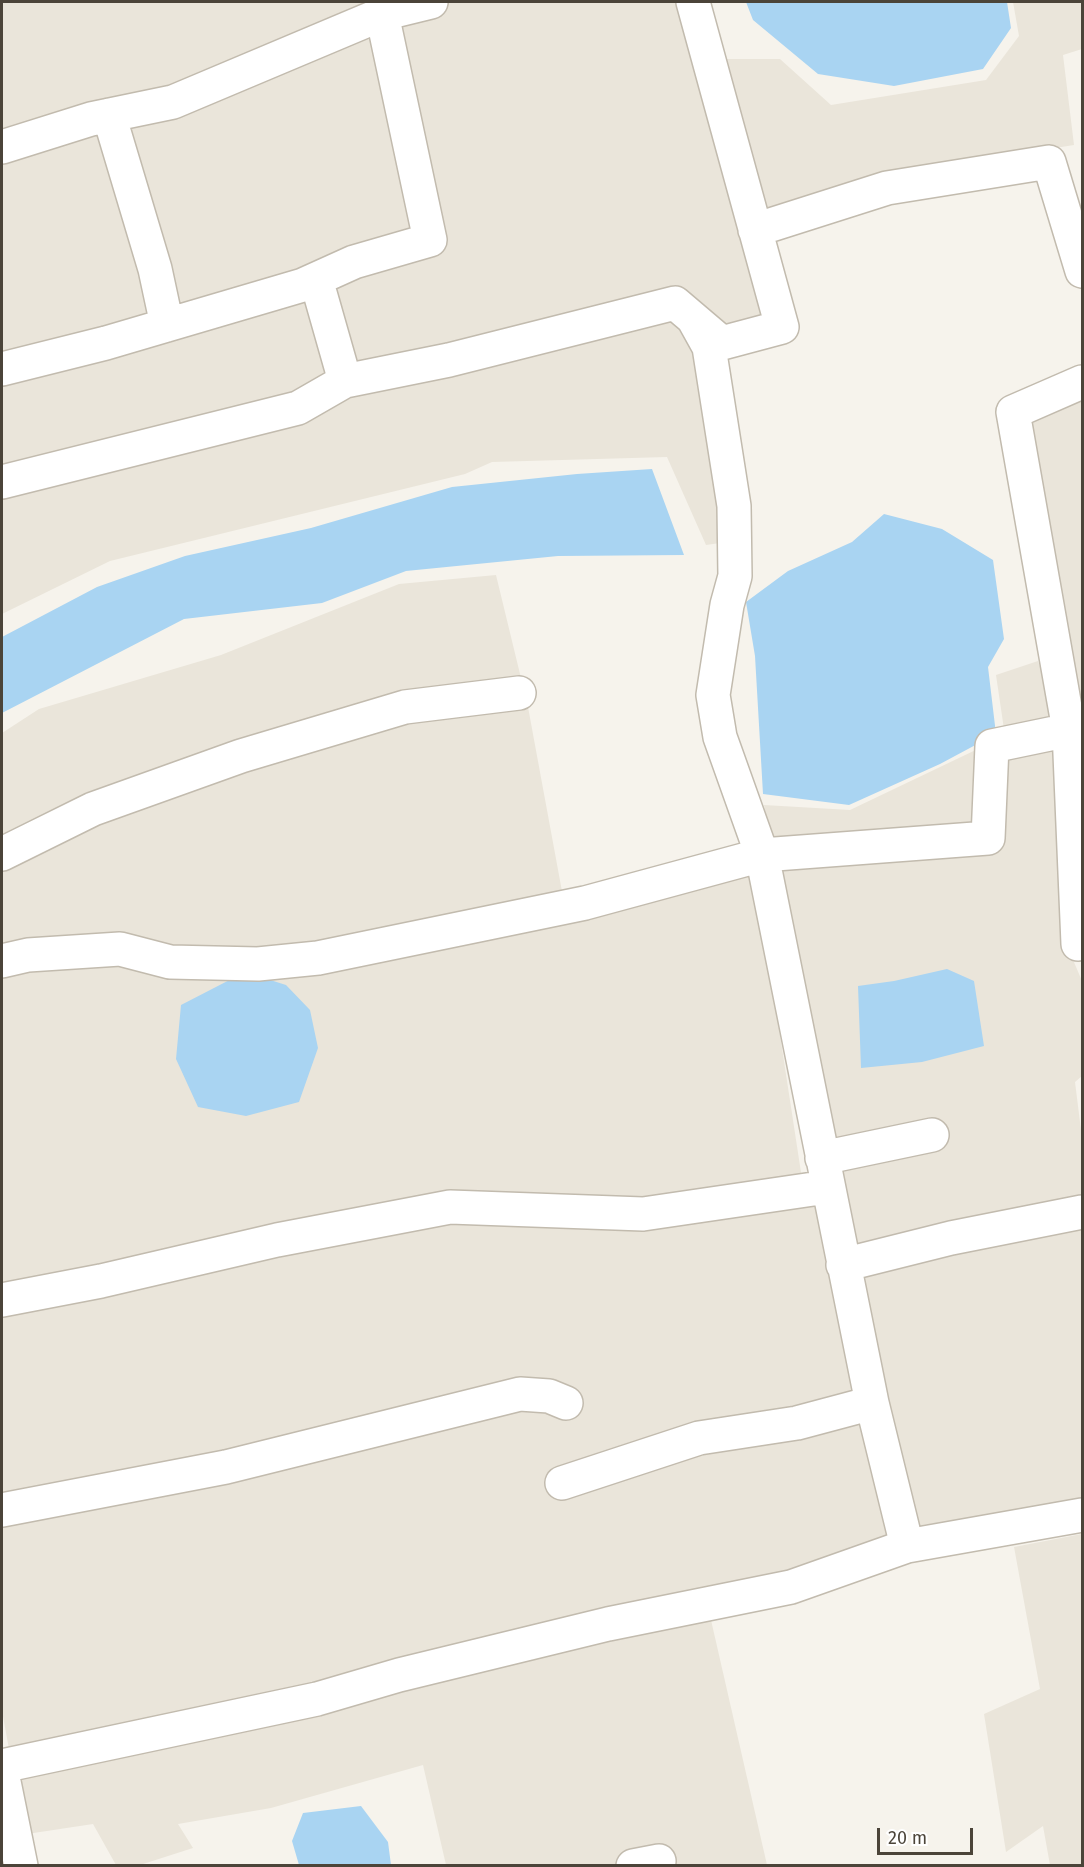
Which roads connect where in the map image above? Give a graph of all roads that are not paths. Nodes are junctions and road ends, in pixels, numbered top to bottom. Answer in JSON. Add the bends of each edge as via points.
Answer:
{"nodes":[{"id":1,"x":431,"y":2,"type":"edge"},
{"id":2,"x":693,"y":2,"type":"edge"},
{"id":3,"x":382,"y":14,"type":"junction"},
{"id":4,"x":109,"y":115,"type":"junction"},
{"id":5,"x":2,"y":147,"type":"edge"},
{"id":6,"x":755,"y":230,"type":"junction"},
{"id":7,"x":1083,"y":271,"type":"edge"},
{"id":8,"x":316,"y":279,"type":"junction"},
{"id":9,"x":694,"y":320,"type":"junction"},
{"id":10,"x":167,"y":325,"type":"junction"},
{"id":11,"x":2,"y":369,"type":"edge"},
{"id":12,"x":345,"y":381,"type":"junction"},
{"id":13,"x":1083,"y":382,"type":"edge"},
{"id":14,"x":2,"y":482,"type":"edge"},
{"id":15,"x":519,"y":693,"type":"dead end"},
{"id":16,"x":1069,"y":730,"type":"junction"},
{"id":17,"x":2,"y":854,"type":"edge"},
{"id":18,"x":762,"y":855,"type":"junction"},
{"id":19,"x":1078,"y":944,"type":"dead end"},
{"id":20,"x":2,"y":959,"type":"edge"},
{"id":21,"x":932,"y":1135,"type":"dead end"},
{"id":22,"x":824,"y":1172,"type":"junction"},
{"id":23,"x":1083,"y":1212,"type":"edge"},
{"id":24,"x":843,"y":1265,"type":"junction"},
{"id":25,"x":2,"y":1300,"type":"edge"},
{"id":26,"x":566,"y":1403,"type":"dead end"},
{"id":27,"x":872,"y":1403,"type":"junction"},
{"id":28,"x":562,"y":1483,"type":"dead end"},
{"id":29,"x":2,"y":1510,"type":"edge"},
{"id":30,"x":1083,"y":1515,"type":"edge"},
{"id":31,"x":907,"y":1546,"type":"junction"},
{"id":32,"x":2,"y":1766,"type":"edge"},
{"id":33,"x":2,"y":1772,"type":"edge"},
{"id":34,"x":21,"y":1866,"type":"edge"}],
"edges":[{"from":1,"to":3,"type":"street"},
{"from":2,"to":6,"type":"street"},
{"from":3,"to":4,"type":"street","via":[[173,102]]},
{"from":3,"to":8,"type":"street","via":[[430,240],[354,262]]},
{"from":4,"to":5,"type":"street"},
{"from":4,"to":10,"type":"street","via":[[155,269]]},
{"from":6,"to":7,"type":"street","via":[[886,188],[1049,162]]},
{"from":6,"to":9,"type":"street","via":[[782,327],[722,343]]},
{"from":8,"to":10,"type":"street"},
{"from":8,"to":12,"type":"street"},
{"from":9,"to":12,"type":"street","via":[[675,303],[449,360]]},
{"from":9,"to":18,"type":"street","via":[[709,347],[734,506],[735,576],[713,695],[720,737]]},
{"from":10,"to":11,"type":"street"},
{"from":12,"to":14,"type":"street","via":[[298,408]]},
{"from":13,"to":16,"type":"street","via":[[1013,412]]},
{"from":15,"to":17,"type":"street","via":[[405,706],[241,756],[93,809]]},
{"from":16,"to":18,"type":"street","via":[[992,746],[988,838]]},
{"from":16,"to":19,"type":"street"},
{"from":18,"to":20,"type":"street","via":[[585,903],[318,958],[258,964],[170,962],[120,950]]},
{"from":18,"to":22,"type":"street"},
{"from":21,"to":22,"type":"street"},
{"from":22,"to":24,"type":"street"},
{"from":22,"to":25,"type":"street","via":[[643,1214],[450,1207]]},
{"from":23,"to":24,"type":"street","via":[[951,1238]]},
{"from":24,"to":27,"type":"street"},
{"from":26,"to":29,"type":"street","via":[[549,1396],[520,1394],[225,1467]]},
{"from":27,"to":28,"type":"street","via":[[797,1424],[699,1438]]},
{"from":27,"to":31,"type":"street"},
{"from":30,"to":31,"type":"street"},
{"from":31,"to":32,"type":"street","via":[[791,1587],[608,1624],[317,1699]]},
{"from":33,"to":34,"type":"street"}]}
